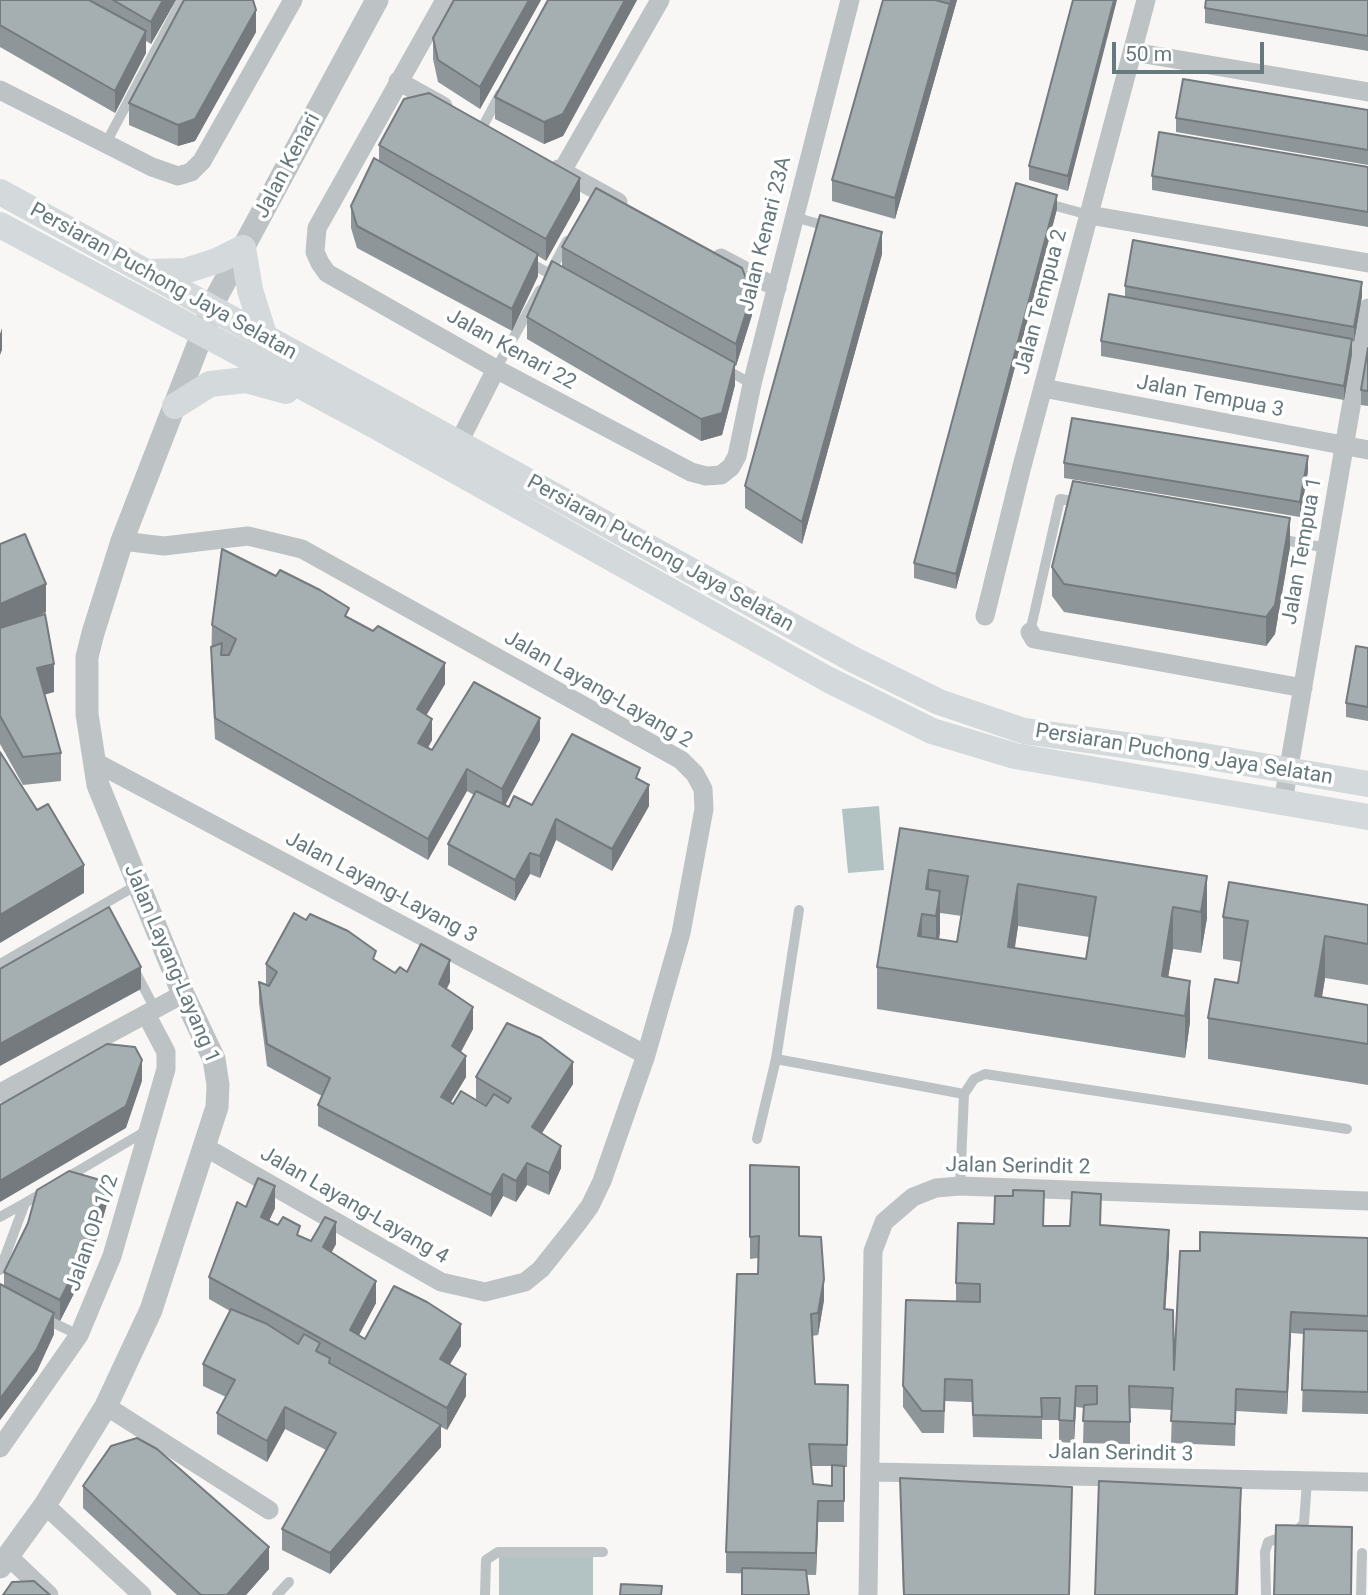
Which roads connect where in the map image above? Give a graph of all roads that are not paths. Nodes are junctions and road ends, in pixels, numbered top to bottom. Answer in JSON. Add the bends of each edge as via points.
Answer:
{"nodes":[{"id":1,"x":182,"y":0,"type":"edge"},
{"id":2,"x":377,"y":0,"type":"edge"},
{"id":3,"x":445,"y":0,"type":"edge"},
{"id":4,"x":660,"y":0,"type":"edge"},
{"id":5,"x":849,"y":0,"type":"edge"},
{"id":6,"x":1146,"y":0,"type":"edge"},
{"id":7,"x":286,"y":3,"type":"edge"},
{"id":8,"x":145,"y":43,"type":"edge"},
{"id":9,"x":156,"y":49,"type":"junction"},
{"id":10,"x":1133,"y":52,"type":"junction"},
{"id":11,"x":398,"y":81,"type":"junction"},
{"id":12,"x":507,"y":81,"type":"edge"},
{"id":13,"x":0,"y":90,"type":"edge"},
{"id":14,"x":1368,"y":92,"type":"edge"},
{"id":15,"x":476,"y":124,"type":"joint"},
{"id":16,"x":106,"y":143,"type":"junction"},
{"id":17,"x":539,"y":159,"type":"edge"},
{"id":18,"x":562,"y":171,"type":"junction"},
{"id":19,"x":0,"y":192,"type":"edge"},
{"id":20,"x":1031,"y":199,"type":"edge"},
{"id":21,"x":632,"y":210,"type":"edge"},
{"id":22,"x":1089,"y":215,"type":"junction"},
{"id":23,"x":793,"y":217,"type":"junction"},
{"id":24,"x":0,"y":225,"type":"edge"},
{"id":25,"x":576,"y":226,"type":"edge"},
{"id":26,"x":841,"y":230,"type":"edge"},
{"id":27,"x":243,"y":248,"type":"junction"},
{"id":28,"x":704,"y":249,"type":"edge"},
{"id":29,"x":515,"y":254,"type":"edge"},
{"id":30,"x":1368,"y":263,"type":"edge"},
{"id":31,"x":147,"y":272,"type":"junction"},
{"id":32,"x":550,"y":274,"type":"junction"},
{"id":33,"x":573,"y":287,"type":"edge"},
{"id":34,"x":776,"y":288,"type":"junction"},
{"id":35,"x":1368,"y":308,"type":"edge"},
{"id":36,"x":211,"y":309,"type":"junction"},
{"id":37,"x":202,"y":334,"type":"junction"},
{"id":38,"x":265,"y":338,"type":"junction"},
{"id":39,"x":716,"y":365,"type":"edge"},
{"id":40,"x":496,"y":369,"type":"junction"},
{"id":41,"x":752,"y":384,"type":"junction"},
{"id":42,"x":1043,"y":388,"type":"junction"},
{"id":43,"x":175,"y":406,"type":"junction"},
{"id":44,"x":372,"y":424,"type":"junction"},
{"id":45,"x":458,"y":444,"type":"junction"},
{"id":46,"x":1344,"y":446,"type":"junction"},
{"id":47,"x":1368,"y":450,"type":"edge"},
{"id":48,"x":721,"y":475,"type":"joint"},
{"id":49,"x":1086,"y":504,"type":"edge"},
{"id":50,"x":1273,"y":538,"type":"edge"},
{"id":51,"x":122,"y":541,"type":"junction"},
{"id":52,"x":1327,"y":548,"type":"junction"},
{"id":53,"x":985,"y":617,"type":"dead end"},
{"id":54,"x":1030,"y":632,"type":"joint"},
{"id":55,"x":1303,"y":688,"type":"junction"},
{"id":56,"x":95,"y":762,"type":"junction"},
{"id":57,"x":1289,"y":771,"type":"junction"},
{"id":58,"x":1368,"y":784,"type":"edge"},
{"id":59,"x":1283,"y":802,"type":"junction"},
{"id":60,"x":1368,"y":817,"type":"edge"},
{"id":61,"x":137,"y":885,"type":"junction"},
{"id":62,"x":799,"y":910,"type":"dead end"},
{"id":63,"x":0,"y":964,"type":"edge"},
{"id":64,"x":131,"y":964,"type":"edge"},
{"id":65,"x":183,"y":994,"type":"junction"},
{"id":66,"x":151,"y":1011,"type":"junction"},
{"id":67,"x":646,"y":1055,"type":"junction"},
{"id":68,"x":776,"y":1059,"type":"junction"},
{"id":69,"x":0,"y":1093,"type":"edge"},
{"id":70,"x":964,"y":1094,"type":"junction"},
{"id":71,"x":150,"y":1129,"type":"junction"},
{"id":72,"x":1348,"y":1129,"type":"dead end"},
{"id":73,"x":757,"y":1139,"type":"dead end"},
{"id":74,"x":205,"y":1147,"type":"junction"},
{"id":75,"x":60,"y":1182,"type":"edge"},
{"id":76,"x":960,"y":1186,"type":"junction"},
{"id":77,"x":49,"y":1189,"type":"edge"},
{"id":78,"x":1368,"y":1201,"type":"edge"},
{"id":79,"x":25,"y":1203,"type":"junction"},
{"id":80,"x":0,"y":1217,"type":"edge"},
{"id":81,"x":0,"y":1270,"type":"edge"},
{"id":82,"x":485,"y":1292,"type":"joint"},
{"id":83,"x":31,"y":1313,"type":"edge"},
{"id":84,"x":79,"y":1335,"type":"junction"},
{"id":85,"x":107,"y":1406,"type":"junction"},
{"id":86,"x":0,"y":1448,"type":"edge"},
{"id":87,"x":872,"y":1472,"type":"junction"},
{"id":88,"x":1307,"y":1481,"type":"junction"},
{"id":89,"x":1368,"y":1482,"type":"edge"},
{"id":90,"x":46,"y":1505,"type":"junction"},
{"id":91,"x":269,"y":1510,"type":"dead end"},
{"id":92,"x":603,"y":1552,"type":"dead end"},
{"id":93,"x":1362,"y":1553,"type":"dead end"},
{"id":94,"x":4,"y":1561,"type":"edge"},
{"id":95,"x":289,"y":1582,"type":"dead end"},
{"id":96,"x":49,"y":1595,"type":"edge"},
{"id":97,"x":142,"y":1595,"type":"edge"},
{"id":98,"x":276,"y":1595,"type":"edge"},
{"id":99,"x":485,"y":1595,"type":"edge"},
{"id":100,"x":868,"y":1595,"type":"edge"},
{"id":101,"x":1266,"y":1595,"type":"edge"},
{"id":102,"x":1361,"y":1595,"type":"edge"}],
"edges":[{"from":1,"to":9,"type":"lane"},
{"from":2,"to":27,"type":"street","name":"Jalan Kenari"},
{"from":3,"to":11,"type":"street"},
{"from":4,"to":18,"type":"street"},
{"from":5,"to":23,"type":"street","name":"Jalan Kenari 23A"},
{"from":6,"to":10,"type":"street","name":"Jalan Tempua 2"},
{"from":7,"to":16,"type":"street","via":[[202,161],[191,172],[178,176]]},
{"from":8,"to":9,"type":"lane"},
{"from":9,"to":16,"type":"lane"},
{"from":10,"to":14,"type":"street"},
{"from":10,"to":22,"type":"street","name":"Jalan Tempua 2"},
{"from":11,"to":15,"type":"street"},
{"from":11,"to":40,"type":"street","name":"Jalan Kenari 22","via":[[359,167],[317,228],[316,252],[327,273]]},
{"from":12,"to":15,"type":"lane"},
{"from":13,"to":16,"type":"street"},
{"from":17,"to":18,"type":"street"},
{"from":18,"to":21,"type":"street","via":[[592,196]]},
{"from":19,"to":31,"type":"main road","name":"Persiaran Puchong Jaya Selatan"},
{"from":20,"to":22,"type":"lane"},
{"from":22,"to":30,"type":"street"},
{"from":22,"to":42,"type":"street","name":"Jalan Tempua 2"},
{"from":23,"to":26,"type":"lane"},
{"from":23,"to":34,"type":"street","name":"Jalan Kenari 23A"},
{"from":24,"to":37,"type":"main road","name":"Persiaran Puchong Jaya Selatan"},
{"from":25,"to":32,"type":"lane"},
{"from":27,"to":31,"type":"main road","via":[[184,271]]},
{"from":27,"to":36,"type":"street","name":"Jalan Kenari"},
{"from":27,"to":38,"type":"main road"},
{"from":28,"to":34,"type":"street"},
{"from":29,"to":32,"type":"lane"},
{"from":31,"to":36,"type":"main road","name":"Persiaran Puchong Jaya Selatan"},
{"from":32,"to":33,"type":"lane"},
{"from":32,"to":40,"type":"lane"},
{"from":34,"to":41,"type":"street","name":"Jalan Kenari 23A"},
{"from":35,"to":46,"type":"street","name":"Jalan Tempua 1"},
{"from":36,"to":37,"type":"street","name":"Jalan Kenari"},
{"from":36,"to":38,"type":"main road","name":"Persiaran Puchong Jaya Selatan"},
{"from":37,"to":43,"type":"street","name":"Jalan Layang-Layang 1"},
{"from":37,"to":44,"type":"main road","name":"Persiaran Puchong Jaya Selatan"},
{"from":38,"to":45,"type":"main road","name":"Persiaran Puchong Jaya Selatan"},
{"from":39,"to":41,"type":"lane"},
{"from":40,"to":45,"type":"street"},
{"from":40,"to":48,"type":"street","name":"Jalan Kenari 22","via":[[691,472]]},
{"from":41,"to":48,"type":"street","name":"Jalan Kenari 23A","via":[[737,456]]},
{"from":42,"to":46,"type":"street","name":"Jalan Tempua 3"},
{"from":42,"to":53,"type":"street","name":"Jalan Tempua 2"},
{"from":43,"to":44,"type":"main road","via":[[210,384],[246,380],[280,388]]},
{"from":43,"to":51,"type":"street","name":"Jalan Layang-Layang 1"},
{"from":44,"to":59,"type":"main road","name":"Persiaran Puchong Jaya Selatan","via":[[830,680],[932,730],[1015,756]]},
{"from":45,"to":57,"type":"main road","name":"Persiaran Puchong Jaya Selatan","via":[[939,702],[1024,730]]},
{"from":46,"to":47,"type":"street","name":"Jalan Tempua 3"},
{"from":46,"to":52,"type":"street","name":"Jalan Tempua 1"},
{"from":49,"to":54,"type":"lane","via":[[1060,499]]},
{"from":50,"to":52,"type":"lane"},
{"from":51,"to":56,"type":"street","name":"Jalan Layang-Layang 1","via":[[88,657],[87,714]]},
{"from":51,"to":67,"type":"street","name":"Jalan Layang-Layang 2","via":[[164,546],[248,536],[302,549],[681,760],[703,789],[704,809],[681,933]]},
{"from":52,"to":55,"type":"street","name":"Jalan Tempua 1"},
{"from":54,"to":55,"type":"street","via":[[1034,639]]},
{"from":55,"to":57,"type":"street","name":"Jalan Tempua 1"},
{"from":56,"to":61,"type":"street","name":"Jalan Layang-Layang 1","via":[[102,797]]},
{"from":56,"to":67,"type":"street","name":"Jalan Layang-Layang 3"},
{"from":57,"to":58,"type":"main road","name":"Persiaran Puchong Jaya Selatan"},
{"from":57,"to":59,"type":"street","name":"Jalan Tempua 1"},
{"from":59,"to":60,"type":"main road","name":"Persiaran Puchong Jaya Selatan"},
{"from":61,"to":63,"type":"lane"},
{"from":61,"to":65,"type":"street","name":"Jalan Layang-Layang 1"},
{"from":62,"to":68,"type":"lane"},
{"from":64,"to":66,"type":"lane"},
{"from":65,"to":66,"type":"street"},
{"from":65,"to":74,"type":"street","name":"Jalan Layang-Layang 1","via":[[214,1059],[218,1084],[217,1107]]},
{"from":66,"to":69,"type":"street"},
{"from":66,"to":71,"type":"street","name":"Jalan OP 1/2","via":[[166,1052],[166,1069]]},
{"from":67,"to":82,"type":"street","name":"Jalan Layang-Layang 2","via":[[590,1206],[526,1282]]},
{"from":68,"to":70,"type":"lane"},
{"from":68,"to":73,"type":"lane"},
{"from":70,"to":72,"type":"lane","via":[[974,1079],[985,1074]]},
{"from":70,"to":76,"type":"lane"},
{"from":71,"to":75,"type":"lane"},
{"from":71,"to":84,"type":"street","name":"Jalan OP 1/2","via":[[112,1256]]},
{"from":74,"to":82,"type":"street","name":"Jalan Layang-Layang 4","via":[[441,1282]]},
{"from":74,"to":85,"type":"street","name":"Jalan Layang-Layang 1","via":[[151,1310]]},
{"from":76,"to":78,"type":"street","name":"Jalan Serindit 2"},
{"from":76,"to":87,"type":"street","name":"Jalan Serindit 2","via":[[936,1188],[913,1197],[884,1222],[873,1251]]},
{"from":77,"to":79,"type":"lane"},
{"from":79,"to":80,"type":"lane"},
{"from":79,"to":81,"type":"lane"},
{"from":83,"to":84,"type":"lane"},
{"from":84,"to":86,"type":"street","name":"Jalan OP 1/2"},
{"from":85,"to":90,"type":"street","name":"Jalan Layang-Layang 1"},
{"from":85,"to":91,"type":"street"},
{"from":87,"to":88,"type":"street","name":"Jalan Serindit 3"},
{"from":87,"to":100,"type":"street","name":"Jalan Serindit 2"},
{"from":88,"to":89,"type":"street","name":"Jalan Serindit 3"},
{"from":88,"to":101,"type":"lane","via":[[1304,1522],[1296,1532],[1268,1542]]},
{"from":90,"to":94,"type":"street","name":"Jalan Layang-Layang 1"},
{"from":90,"to":97,"type":"street"},
{"from":92,"to":99,"type":"lane","via":[[498,1552],[486,1560]]},
{"from":93,"to":102,"type":"lane"},
{"from":94,"to":96,"type":"street"},
{"from":95,"to":98,"type":"lane"}]}
